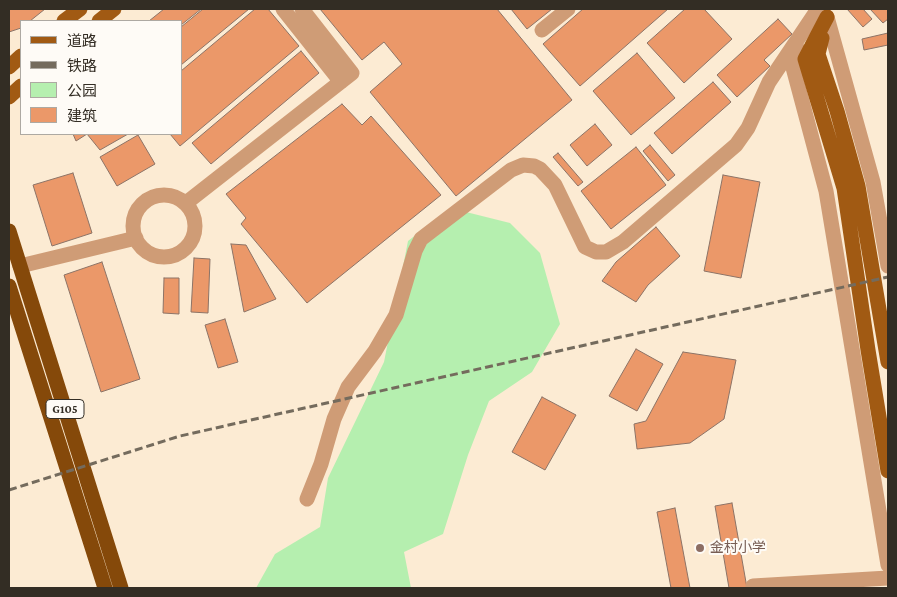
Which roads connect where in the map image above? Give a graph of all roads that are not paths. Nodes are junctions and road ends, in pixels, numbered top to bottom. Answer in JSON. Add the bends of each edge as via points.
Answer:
{"nodes":[{"id":1,"x":80,"y":9,"type":"edge"},
{"id":2,"x":114,"y":9,"type":"edge"},
{"id":3,"x":283,"y":9,"type":"edge"},
{"id":4,"x":302,"y":9,"type":"edge"},
{"id":5,"x":568,"y":9,"type":"edge"},
{"id":6,"x":822,"y":11,"type":"edge"},
{"id":7,"x":65,"y":20,"type":"edge"},
{"id":8,"x":100,"y":20,"type":"edge"},
{"id":9,"x":542,"y":30,"type":"dead end"},
{"id":10,"x":846,"y":39,"type":"dead end"},
{"id":11,"x":20,"y":57,"type":"edge"},
{"id":12,"x":9,"y":67,"type":"edge"},
{"id":13,"x":341,"y":82,"type":"junction"},
{"id":14,"x":20,"y":87,"type":"edge"},
{"id":15,"x":9,"y":97,"type":"edge"},
{"id":16,"x":186,"y":204,"type":"junction"},
{"id":17,"x":9,"y":230,"type":"edge"},
{"id":18,"x":136,"y":238,"type":"junction"},
{"id":19,"x":20,"y":266,"type":"junction"},
{"id":20,"x":888,"y":266,"type":"edge"},
{"id":21,"x":9,"y":286,"type":"edge"},
{"id":22,"x":888,"y":362,"type":"edge"},
{"id":23,"x":888,"y":471,"type":"edge"},
{"id":24,"x":307,"y":499,"type":"dead end"},
{"id":25,"x":888,"y":565,"type":"edge"},
{"id":26,"x":888,"y":578,"type":"edge"},
{"id":27,"x":753,"y":586,"type":"dead end"},
{"id":28,"x":105,"y":588,"type":"edge"},
{"id":29,"x":121,"y":588,"type":"edge"}],
"edges":[{"from":1,"to":7,"type":"main road"},
{"from":2,"to":8,"type":"main road"},
{"from":3,"to":13,"type":"street"},
{"from":4,"to":13,"type":"street","via":[[352,73]]},
{"from":5,"to":9,"type":"street"},
{"from":6,"to":10,"type":"street"},
{"from":6,"to":20,"type":"street","via":[[873,182]]},
{"from":6,"to":22,"type":"main road","via":[[818,54],[858,186]]},
{"from":6,"to":23,"type":"main road","via":[[805,59],[844,188]]},
{"from":6,"to":24,"type":"street","via":[[770,82],[736,145],[623,242],[606,252],[585,248],[555,185],[540,169],[523,165],[511,170],[421,239],[396,315],[348,387]]},
{"from":6,"to":25,"type":"street","via":[[791,60],[826,191]]},
{"from":11,"to":12,"type":"main road"},
{"from":13,"to":16,"type":"street"},
{"from":14,"to":15,"type":"main road"},
{"from":16,"to":18,"type":"street","via":[[168,195],[149,198],[136,213],[133,223]]},
{"from":16,"to":18,"type":"street","via":[[194,216],[195,232],[184,250],[170,256],[154,256]]},
{"from":17,"to":19,"type":"highway","number":"G105"},
{"from":18,"to":19,"type":"street"},
{"from":19,"to":29,"type":"highway","number":"G105"},
{"from":21,"to":28,"type":"highway","number":"G105"},
{"from":26,"to":27,"type":"street"}]}
